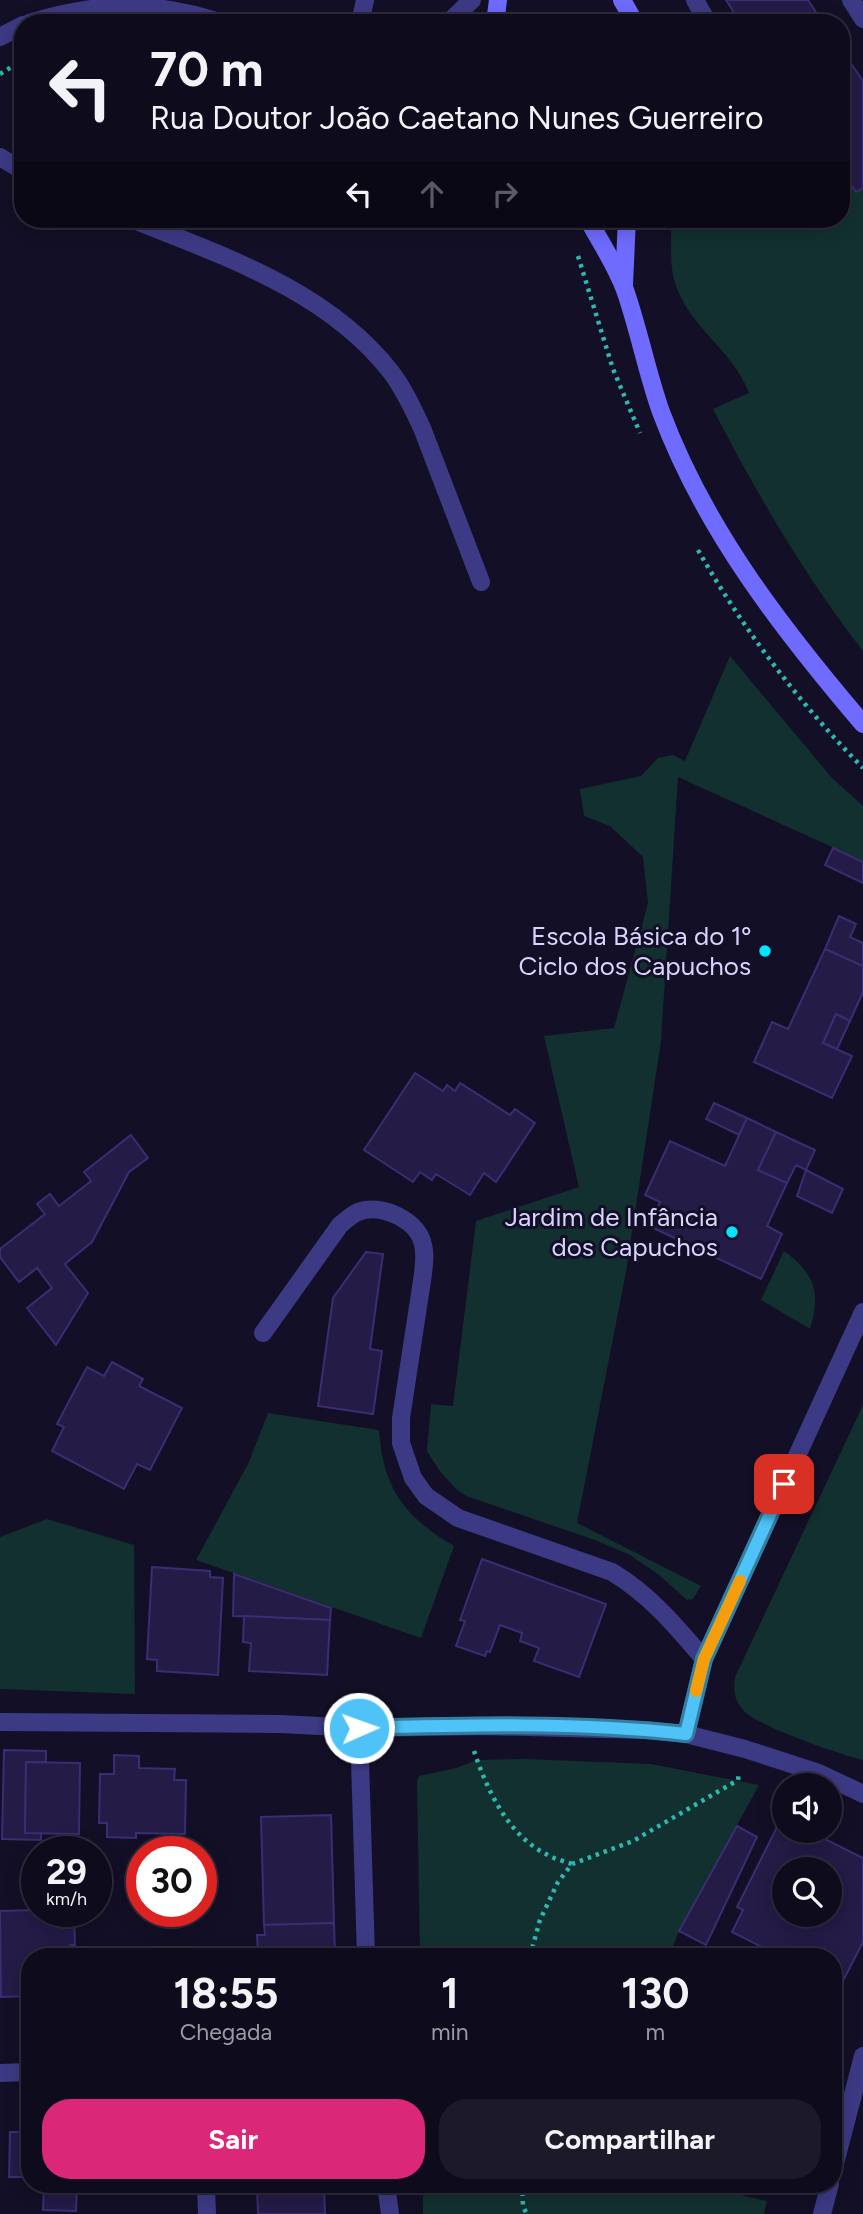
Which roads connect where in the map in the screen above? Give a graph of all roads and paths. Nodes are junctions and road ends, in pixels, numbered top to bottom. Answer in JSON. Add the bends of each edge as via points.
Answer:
{"nodes":[{"id":1,"x":472,"y":0,"type":"edge"},
{"id":2,"x":851,"y":0,"type":"edge"},
{"id":3,"x":58,"y":14,"type":"edge"},
{"id":4,"x":191,"y":14,"type":"edge"},
{"id":5,"x":457,"y":14,"type":"edge"},
{"id":6,"x":863,"y":19,"type":"edge"},
{"id":7,"x":152,"y":228,"type":"edge"},
{"id":8,"x":593,"y":228,"type":"edge"},
{"id":9,"x":627,"y":228,"type":"edge"},
{"id":10,"x":624,"y":288,"type":"junction"},
{"id":11,"x":481,"y":582,"type":"dead end"},
{"id":12,"x":863,"y":724,"type":"edge"},
{"id":13,"x":863,"y":1312,"type":"edge"},
{"id":14,"x":263,"y":1333,"type":"dead end"},
{"id":15,"x":704,"y":1659,"type":"junction"},
{"id":16,"x":0,"y":1722,"type":"edge"},
{"id":17,"x":466,"y":1727,"type":"junction"},
{"id":18,"x":359,"y":1728,"type":"junction"},
{"id":19,"x":686,"y":1734,"type":"junction"},
{"id":20,"x":744,"y":1749,"type":"junction"},
{"id":21,"x":863,"y":1794,"type":"edge"},
{"id":22,"x":572,"y":1864,"type":"junction"},
{"id":23,"x":366,"y":1948,"type":"edge"},
{"id":24,"x":532,"y":1948,"type":"edge"},
{"id":25,"x":863,"y":2056,"type":"edge"},
{"id":26,"x":21,"y":2072,"type":"edge"},
{"id":27,"x":0,"y":2073,"type":"edge"},
{"id":28,"x":842,"y":2136,"type":"edge"},
{"id":29,"x":206,"y":2193,"type":"edge"},
{"id":30,"x":387,"y":2193,"type":"edge"},
{"id":31,"x":522,"y":2193,"type":"edge"},
{"id":32,"x":828,"y":2193,"type":"edge"},
{"id":33,"x":207,"y":2214,"type":"edge"},
{"id":34,"x":390,"y":2214,"type":"edge"},
{"id":35,"x":527,"y":2214,"type":"edge"},
{"id":36,"x":822,"y":2214,"type":"edge"}],
"edges":[{"from":1,"to":5,"type":"street"},
{"from":2,"to":6,"type":"street"},
{"from":3,"to":4,"type":"street","via":[[134,4]]},
{"from":7,"to":11,"type":"street","via":[[291,288],[368,346],[411,404]]},
{"from":8,"to":10,"type":"main road"},
{"from":9,"to":10,"type":"main road"},
{"from":10,"to":12,"type":"main road","via":[[662,413],[695,487],[782,625]]},
{"from":13,"to":15,"type":"street"},
{"from":14,"to":15,"type":"street","via":[[340,1225],[357,1212],[385,1211],[414,1227],[425,1252],[424,1274],[401,1418],[401,1443],[413,1478],[426,1496],[458,1518],[629,1582],[664,1612]]},
{"from":15,"to":19,"type":"street"},
{"from":16,"to":18,"type":"street"},
{"from":17,"to":18,"type":"street"},
{"from":17,"to":19,"type":"street"},
{"from":17,"to":22,"type":"path","via":[[485,1780],[519,1835],[545,1854]]},
{"from":18,"to":23,"type":"street"},
{"from":19,"to":20,"type":"street"},
{"from":20,"to":21,"type":"street","via":[[819,1773]]},
{"from":20,"to":22,"type":"path","via":[[738,1780],[633,1841]]},
{"from":22,"to":24,"type":"path","via":[[540,1920]]},
{"from":25,"to":28,"type":"street"},
{"from":26,"to":27,"type":"street"},
{"from":29,"to":33,"type":"street"},
{"from":30,"to":34,"type":"street"},
{"from":31,"to":35,"type":"path"},
{"from":32,"to":36,"type":"street"}]}
